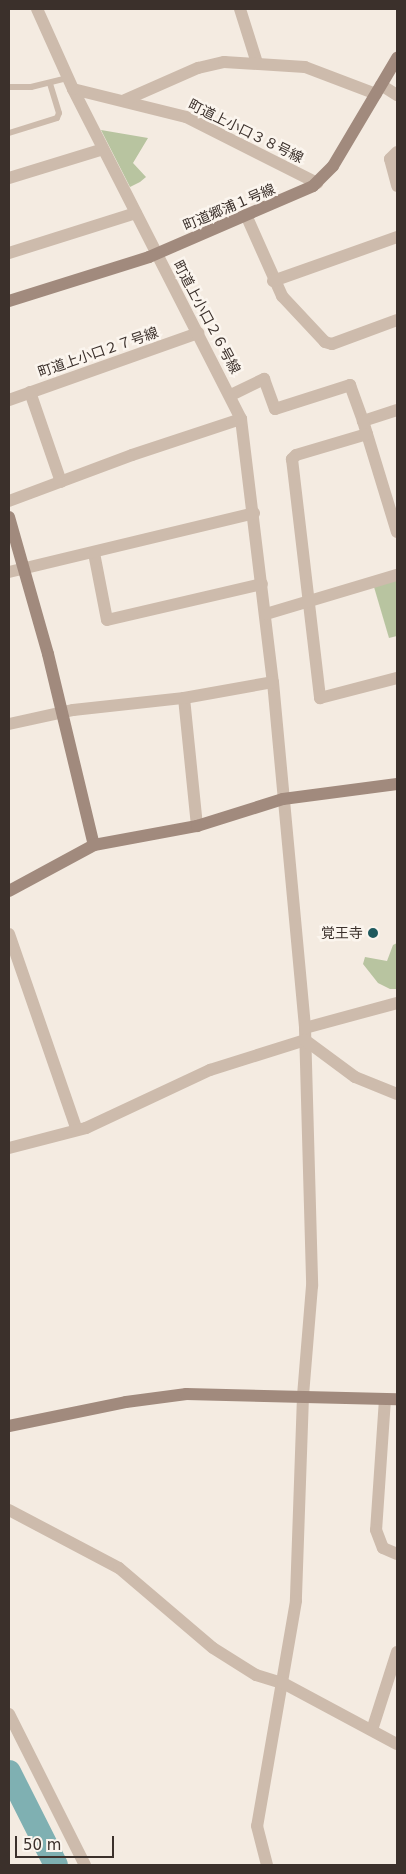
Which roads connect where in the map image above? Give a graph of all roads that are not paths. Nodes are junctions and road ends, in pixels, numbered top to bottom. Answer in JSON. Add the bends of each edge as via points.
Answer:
{"nodes":[{"id":1,"x":37,"y":9,"type":"edge"},
{"id":2,"x":240,"y":9,"type":"edge"},
{"id":3,"x":397,"y":58,"type":"edge"},
{"id":4,"x":257,"y":63,"type":"junction"},
{"id":5,"x":70,"y":83,"type":"junction"},
{"id":6,"x":50,"y":84,"type":"junction"},
{"id":7,"x":9,"y":87,"type":"edge"},
{"id":8,"x":378,"y":90,"type":"junction"},
{"id":9,"x":397,"y":95,"type":"edge"},
{"id":10,"x":125,"y":100,"type":"junction"},
{"id":11,"x":9,"y":133,"type":"edge"},
{"id":12,"x":103,"y":148,"type":"junction"},
{"id":13,"x":397,"y":152,"type":"edge"},
{"id":14,"x":9,"y":178,"type":"edge"},
{"id":15,"x":317,"y":183,"type":"junction"},
{"id":16,"x":397,"y":186,"type":"edge"},
{"id":17,"x":136,"y":213,"type":"junction"},
{"id":18,"x":246,"y":215,"type":"junction"},
{"id":19,"x":397,"y":237,"type":"edge"},
{"id":20,"x":9,"y":253,"type":"edge"},
{"id":21,"x":157,"y":254,"type":"junction"},
{"id":22,"x":273,"y":282,"type":"junction"},
{"id":23,"x":9,"y":301,"type":"edge"},
{"id":24,"x":397,"y":320,"type":"edge"},
{"id":25,"x":198,"y":333,"type":"junction"},
{"id":26,"x":30,"y":392,"type":"junction"},
{"id":27,"x":231,"y":395,"type":"junction"},
{"id":28,"x":9,"y":400,"type":"edge"},
{"id":29,"x":397,"y":410,"type":"edge"},
{"id":30,"x":241,"y":418,"type":"junction"},
{"id":31,"x":363,"y":421,"type":"junction"},
{"id":32,"x":367,"y":434,"type":"junction"},
{"id":33,"x":61,"y":482,"type":"junction"},
{"id":34,"x":9,"y":501,"type":"edge"},
{"id":35,"x":254,"y":513,"type":"junction"},
{"id":36,"x":9,"y":517,"type":"edge"},
{"id":37,"x":397,"y":532,"type":"edge"},
{"id":38,"x":94,"y":553,"type":"junction"},
{"id":39,"x":25,"y":569,"type":"junction"},
{"id":40,"x":9,"y":572,"type":"edge"},
{"id":41,"x":397,"y":575,"type":"edge"},
{"id":42,"x":262,"y":584,"type":"junction"},
{"id":43,"x":308,"y":603,"type":"junction"},
{"id":44,"x":266,"y":614,"type":"junction"},
{"id":45,"x":397,"y":678,"type":"edge"},
{"id":46,"x":274,"y":682,"type":"junction"},
{"id":47,"x":184,"y":698,"type":"junction"},
{"id":48,"x":62,"y":712,"type":"junction"},
{"id":49,"x":9,"y":724,"type":"edge"},
{"id":50,"x":397,"y":784,"type":"edge"},
{"id":51,"x":283,"y":799,"type":"junction"},
{"id":52,"x":198,"y":826,"type":"junction"},
{"id":53,"x":94,"y":845,"type":"junction"},
{"id":54,"x":9,"y":891,"type":"edge"},
{"id":55,"x":9,"y":934,"type":"edge"},
{"id":56,"x":397,"y":1003,"type":"edge"},
{"id":57,"x":305,"y":1034,"type":"junction"},
{"id":58,"x":397,"y":1094,"type":"edge"},
{"id":59,"x":77,"y":1130,"type":"junction"},
{"id":60,"x":9,"y":1148,"type":"edge"},
{"id":61,"x":303,"y":1396,"type":"junction"},
{"id":62,"x":391,"y":1399,"type":"edge"},
{"id":63,"x":9,"y":1426,"type":"edge"},
{"id":64,"x":9,"y":1510,"type":"edge"},
{"id":65,"x":397,"y":1554,"type":"edge"},
{"id":66,"x":397,"y":1652,"type":"edge"},
{"id":67,"x":283,"y":1683,"type":"junction"},
{"id":68,"x":9,"y":1714,"type":"edge"},
{"id":69,"x":372,"y":1730,"type":"junction"},
{"id":70,"x":397,"y":1744,"type":"edge"},
{"id":71,"x":84,"y":1865,"type":"edge"},
{"id":72,"x":266,"y":1865,"type":"edge"}],
"edges":[{"from":1,"to":5,"type":"street","name":"町道上小口２６号線"},
{"from":2,"to":4,"type":"street"},
{"from":3,"to":8,"type":"street","name":"町道郷浦１号線"},
{"from":4,"to":8,"type":"street","via":[[305,67]]},
{"from":4,"to":10,"type":"street","via":[[224,62],[198,68]]},
{"from":5,"to":6,"type":"lane"},
{"from":5,"to":10,"type":"street","name":"町道上小口３８号線"},
{"from":5,"to":12,"type":"street","name":"町道上小口２６号線"},
{"from":6,"to":7,"type":"lane"},
{"from":6,"to":11,"type":"lane","via":[[59,113],[57,118]]},
{"from":8,"to":9,"type":"street"},
{"from":8,"to":15,"type":"street","name":"町道郷浦１号線","via":[[333,166]]},
{"from":10,"to":15,"type":"street","name":"町道上小口３８号線","via":[[200,123]]},
{"from":12,"to":14,"type":"street"},
{"from":12,"to":17,"type":"street","name":"町道上小口２６号線"},
{"from":13,"to":16,"type":"street","via":[[390,159]]},
{"from":15,"to":18,"type":"street","name":"町道郷浦１号線"},
{"from":17,"to":20,"type":"street"},
{"from":17,"to":21,"type":"street","name":"町道上小口２６号線"},
{"from":18,"to":21,"type":"street","name":"町道郷浦１号線"},
{"from":18,"to":22,"type":"street"},
{"from":19,"to":22,"type":"street"},
{"from":21,"to":23,"type":"street","name":"町道郷浦１号線"},
{"from":21,"to":25,"type":"street","name":"町道上小口２６号線"},
{"from":22,"to":24,"type":"street","via":[[325,342],[332,344]]},
{"from":25,"to":26,"type":"street","name":"町道上小口２７号線"},
{"from":25,"to":27,"type":"street","name":"町道上小口２６号線"},
{"from":26,"to":28,"type":"street","name":"町道上小口２７号線"},
{"from":26,"to":33,"type":"street"},
{"from":27,"to":30,"type":"street","name":"町道上小口２６号線"},
{"from":27,"to":31,"type":"street","via":[[264,379],[275,409],[350,385]]},
{"from":29,"to":31,"type":"street"},
{"from":30,"to":33,"type":"street"},
{"from":30,"to":35,"type":"street","name":"町道上小口２６号線"},
{"from":31,"to":32,"type":"street"},
{"from":32,"to":37,"type":"street"},
{"from":32,"to":43,"type":"street","via":[[296,454],[292,459]]},
{"from":33,"to":34,"type":"street"},
{"from":35,"to":38,"type":"street"},
{"from":35,"to":42,"type":"street","name":"町道上小口２６号線"},
{"from":36,"to":39,"type":"street"},
{"from":38,"to":39,"type":"street"},
{"from":38,"to":42,"type":"street","via":[[107,620]]},
{"from":39,"to":40,"type":"street"},
{"from":39,"to":48,"type":"street"},
{"from":41,"to":43,"type":"street"},
{"from":42,"to":44,"type":"street","name":"町道上小口２６号線"},
{"from":43,"to":44,"type":"street"},
{"from":43,"to":45,"type":"street","via":[[320,698]]},
{"from":44,"to":46,"type":"street","name":"町道上小口２６号線"},
{"from":46,"to":47,"type":"street"},
{"from":46,"to":51,"type":"street","name":"町道上小口２６号線"},
{"from":47,"to":48,"type":"street"},
{"from":47,"to":52,"type":"street"},
{"from":48,"to":49,"type":"street"},
{"from":48,"to":53,"type":"street"},
{"from":50,"to":51,"type":"street"},
{"from":51,"to":52,"type":"street"},
{"from":51,"to":57,"type":"street","name":"町道上小口２６号線"},
{"from":52,"to":53,"type":"street"},
{"from":53,"to":54,"type":"street"},
{"from":55,"to":59,"type":"street"},
{"from":56,"to":57,"type":"street"},
{"from":57,"to":58,"type":"street","via":[[354,1077]]},
{"from":57,"to":59,"type":"street","via":[[210,1070]]},
{"from":57,"to":61,"type":"street","name":"町道上小口２６号線","via":[[312,1286]]},
{"from":59,"to":60,"type":"street"},
{"from":61,"to":62,"type":"street"},
{"from":61,"to":63,"type":"street","via":[[171,1396]]},
{"from":61,"to":67,"type":"street","name":"町道上小口２６号線","via":[[299,1570]]},
{"from":62,"to":65,"type":"street","via":[[376,1530],[383,1548]]},
{"from":64,"to":67,"type":"street","via":[[119,1568],[214,1648],[256,1675]]},
{"from":66,"to":69,"type":"street"},
{"from":67,"to":69,"type":"street"},
{"from":67,"to":72,"type":"street","name":"町道上小口２６号線","via":[[257,1826]]},
{"from":68,"to":71,"type":"street"},
{"from":69,"to":70,"type":"street"}]}
